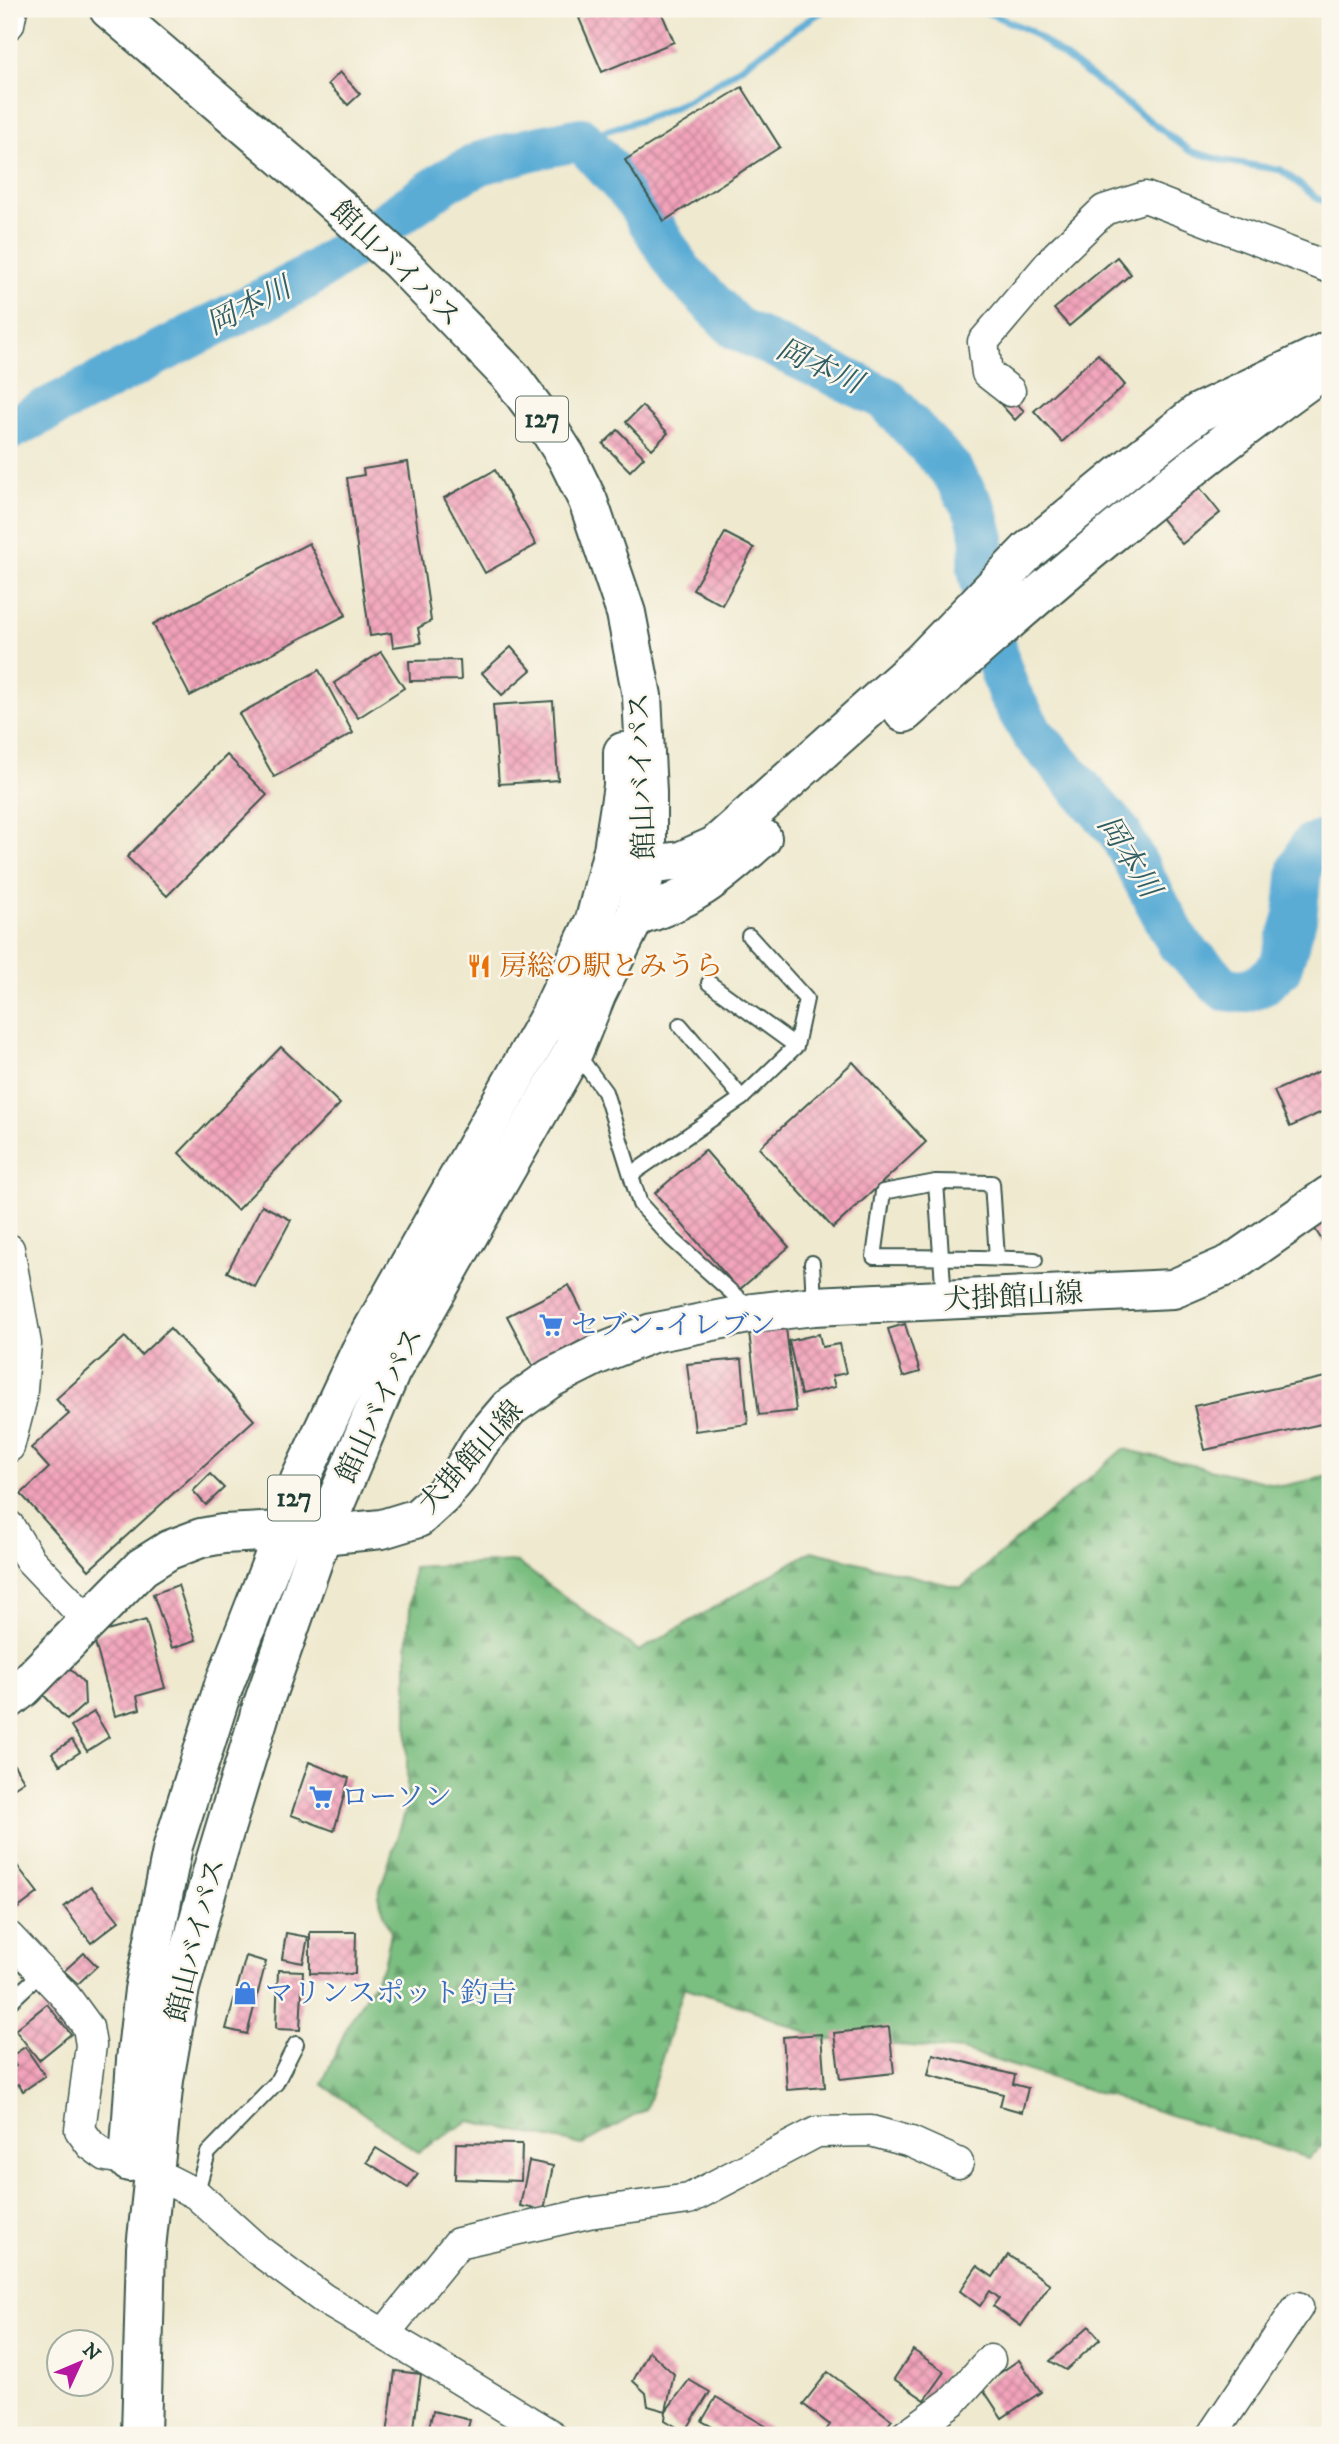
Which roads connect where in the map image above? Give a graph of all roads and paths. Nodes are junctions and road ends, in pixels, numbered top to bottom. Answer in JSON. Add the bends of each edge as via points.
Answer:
{"nodes":[{"id":1,"x":12,"y":9,"type":"edge"},
{"id":2,"x":109,"y":9,"type":"edge"},
{"id":3,"x":9,"y":24,"type":"edge"},
{"id":4,"x":1330,"y":268,"type":"edge"},
{"id":5,"x":1330,"y":350,"type":"edge"},
{"id":6,"x":1330,"y":364,"type":"edge"},
{"id":7,"x":1010,"y":391,"type":"dead end"},
{"id":8,"x":625,"y":613,"type":"junction"},
{"id":9,"x":928,"y":674,"type":"junction"},
{"id":10,"x":647,"y":865,"type":"junction"},
{"id":11,"x":605,"y":883,"type":"junction"},
{"id":12,"x":635,"y":917,"type":"junction"},
{"id":13,"x":748,"y":936,"type":"dead end"},
{"id":14,"x":709,"y":983,"type":"dead end"},
{"id":15,"x":680,"y":1025,"type":"dead end"},
{"id":16,"x":796,"y":1046,"type":"junction"},
{"id":17,"x":574,"y":1050,"type":"junction"},
{"id":18,"x":742,"y":1098,"type":"junction"},
{"id":19,"x":632,"y":1174,"type":"junction"},
{"id":20,"x":936,"y":1182,"type":"junction"},
{"id":21,"x":1330,"y":1195,"type":"edge"},
{"id":22,"x":9,"y":1249,"type":"edge"},
{"id":23,"x":942,"y":1257,"type":"junction"},
{"id":24,"x":997,"y":1258,"type":"junction"},
{"id":25,"x":1035,"y":1260,"type":"dead end"},
{"id":26,"x":812,"y":1263,"type":"dead end"},
{"id":27,"x":944,"y":1301,"type":"junction"},
{"id":28,"x":814,"y":1306,"type":"junction"},
{"id":29,"x":753,"y":1312,"type":"junction"},
{"id":30,"x":9,"y":1447,"type":"edge"},
{"id":31,"x":9,"y":1526,"type":"edge"},
{"id":32,"x":284,"y":1531,"type":"junction"},
{"id":33,"x":322,"y":1535,"type":"junction"},
{"id":34,"x":89,"y":1622,"type":"junction"},
{"id":35,"x":9,"y":1699,"type":"edge"},
{"id":36,"x":9,"y":1937,"type":"edge"},
{"id":37,"x":41,"y":1972,"type":"junction"},
{"id":38,"x":9,"y":2003,"type":"edge"},
{"id":39,"x":296,"y":2045,"type":"dead end"},
{"id":40,"x":958,"y":2163,"type":"dead end"},
{"id":41,"x":141,"y":2167,"type":"junction"},
{"id":42,"x":195,"y":2194,"type":"junction"},
{"id":43,"x":1298,"y":2307,"type":"dead end"},
{"id":44,"x":384,"y":2334,"type":"junction"},
{"id":45,"x":990,"y":2360,"type":"dead end"},
{"id":46,"x":115,"y":2435,"type":"edge"},
{"id":47,"x":141,"y":2435,"type":"edge"},
{"id":48,"x":551,"y":2435,"type":"edge"},
{"id":49,"x":906,"y":2435,"type":"edge"},
{"id":50,"x":1212,"y":2435,"type":"edge"}],
"edges":[{"from":1,"to":3,"type":"street"},
{"from":2,"to":8,"type":"main road","name":"館山バイパス","number":"127","via":[[400,262],[511,377],[567,458],[588,500]]},
{"from":4,"to":7,"type":"street","via":[[1145,197],[1104,210],[1057,255],[983,342],[988,373]]},
{"from":5,"to":9,"type":"main road","via":[[1198,412],[1029,550]]},
{"from":6,"to":9,"type":"main road","via":[[1227,439],[1055,582]]},
{"from":8,"to":10,"type":"main road","name":"館山バイパス","number":"127","via":[[642,696]]},
{"from":8,"to":11,"type":"main road","name":"館山バイパス","number":"127","via":[[623,786]]},
{"from":9,"to":10,"type":"main road","via":[[715,846],[681,861]]},
{"from":9,"to":12,"type":"main road","via":[[722,873],[678,901]]},
{"from":10,"to":11,"type":"main road"},
{"from":10,"to":12,"type":"main road","name":"館山バイパス","number":"127"},
{"from":11,"to":12,"type":"main road"},
{"from":11,"to":32,"type":"main road","name":"館山バイパス","number":"127","via":[[594,920],[550,1015],[360,1352],[300,1480]]},
{"from":12,"to":17,"type":"main road","name":"館山バイパス","number":"127"},
{"from":13,"to":16,"type":"lane","via":[[806,999]]},
{"from":14,"to":16,"type":"lane"},
{"from":15,"to":18,"type":"lane"},
{"from":16,"to":18,"type":"lane"},
{"from":17,"to":19,"type":"lane","via":[[605,1092]]},
{"from":17,"to":33,"type":"main road","name":"館山バイパス","number":"127","via":[[391,1371]]},
{"from":18,"to":19,"type":"lane"},
{"from":19,"to":29,"type":"lane","via":[[640,1204]]},
{"from":20,"to":23,"type":"lane"},
{"from":20,"to":23,"type":"lane","via":[[883,1192],[874,1257]]},
{"from":20,"to":24,"type":"lane","via":[[992,1183]]},
{"from":21,"to":27,"type":"main road","name":"犬掛館山線","via":[[1231,1264],[1172,1289]]},
{"from":22,"to":30,"type":"street","via":[[26,1344],[21,1401]]},
{"from":23,"to":24,"type":"lane"},
{"from":23,"to":27,"type":"lane"},
{"from":24,"to":25,"type":"lane"},
{"from":26,"to":28,"type":"lane"},
{"from":27,"to":28,"type":"main road","name":"犬掛館山線"},
{"from":28,"to":29,"type":"main road","name":"犬掛館山線"},
{"from":29,"to":33,"type":"main road","name":"犬掛館山線","via":[[652,1333],[551,1378],[509,1408],[442,1496],[418,1518],[382,1529]]},
{"from":31,"to":34,"type":"street","via":[[30,1560]]},
{"from":32,"to":33,"type":"main road","name":"犬掛館山線"},
{"from":32,"to":34,"type":"main road","name":"犬掛館山線","via":[[223,1534],[169,1550],[142,1567]]},
{"from":32,"to":41,"type":"main road","name":"館山バイパス","number":"127","via":[[224,1685],[173,1846],[144,1990],[136,2060]]},
{"from":33,"to":41,"type":"main road","name":"館山バイパス","number":"127","via":[[214,1865],[180,1987],[164,2080]]},
{"from":34,"to":35,"type":"main road","name":"犬掛館山線"},
{"from":36,"to":37,"type":"street"},
{"from":37,"to":38,"type":"lane"},
{"from":37,"to":41,"type":"street","via":[[88,2027],[91,2045],[80,2130],[106,2156]]},
{"from":39,"to":42,"type":"lane","via":[[276,2083],[208,2153]]},
{"from":40,"to":44,"type":"street","via":[[871,2131],[817,2132],[689,2199],[589,2213],[458,2243]]},
{"from":41,"to":42,"type":"street"},
{"from":41,"to":46,"type":"main road","name":"館山バイパス","number":"127","via":[[116,2328]]},
{"from":41,"to":47,"type":"main road","name":"館山バイパス","number":"127"},
{"from":42,"to":44,"type":"street","via":[[258,2250],[324,2299]]},
{"from":43,"to":50,"type":"street"},
{"from":44,"to":48,"type":"street"},
{"from":45,"to":49,"type":"street","via":[[954,2400]]}]}
